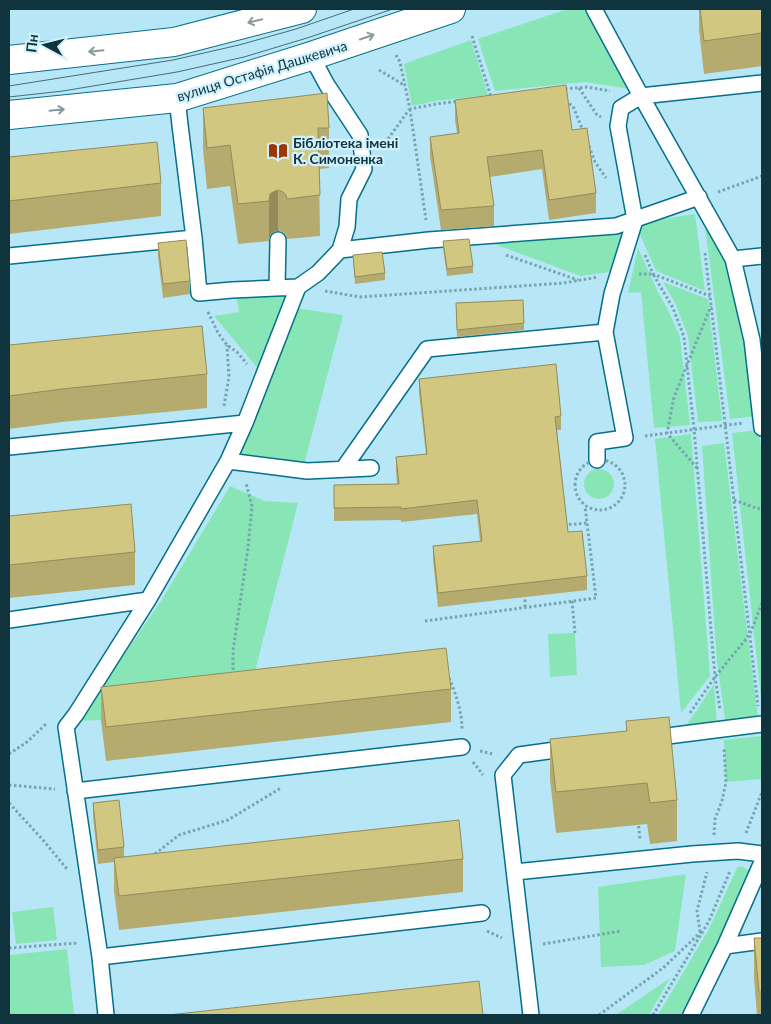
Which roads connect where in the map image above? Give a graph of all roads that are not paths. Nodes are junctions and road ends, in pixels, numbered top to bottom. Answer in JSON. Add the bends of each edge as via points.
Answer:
{"nodes":[{"id":1,"x":302,"y":9,"type":"edge"},
{"id":2,"x":450,"y":9,"type":"edge"},
{"id":3,"x":594,"y":9,"type":"edge"},
{"id":4,"x":308,"y":57,"type":"junction"},
{"id":5,"x":9,"y":60,"type":"edge"},
{"id":6,"x":762,"y":82,"type":"edge"},
{"id":7,"x":641,"y":96,"type":"junction"},
{"id":8,"x":177,"y":98,"type":"junction"},
{"id":9,"x":9,"y":115,"type":"edge"},
{"id":10,"x":699,"y":197,"type":"junction"},
{"id":11,"x":635,"y":220,"type":"junction"},
{"id":12,"x":194,"y":238,"type":"junction"},
{"id":13,"x":278,"y":240,"type":"dead end"},
{"id":14,"x":340,"y":250,"type":"junction"},
{"id":15,"x":9,"y":256,"type":"edge"},
{"id":16,"x":762,"y":256,"type":"edge"},
{"id":17,"x":733,"y":259,"type":"junction"},
{"id":18,"x":298,"y":287,"type":"junction"},
{"id":19,"x":277,"y":288,"type":"junction"},
{"id":20,"x":605,"y":332,"type":"junction"},
{"id":21,"x":757,"y":339,"type":"edge"},
{"id":22,"x":245,"y":423,"type":"junction"},
{"id":23,"x":762,"y":424,"type":"edge"},
{"id":24,"x":9,"y":448,"type":"edge"},
{"id":25,"x":597,"y":460,"type":"road end"},
{"id":26,"x":235,"y":462,"type":"junction"},
{"id":27,"x":371,"y":468,"type":"dead end"},
{"id":28,"x":342,"y":469,"type":"junction"},
{"id":29,"x":148,"y":600,"type":"junction"},
{"id":30,"x":9,"y":620,"type":"edge"},
{"id":31,"x":761,"y":724,"type":"edge"},
{"id":32,"x":635,"y":740,"type":"edge"},
{"id":33,"x":587,"y":746,"type":"edge"},
{"id":34,"x":462,"y":747,"type":"road end"},
{"id":35,"x":76,"y":791,"type":"junction"},
{"id":36,"x":762,"y":854,"type":"edge"},
{"id":37,"x":762,"y":862,"type":"edge"},
{"id":38,"x":515,"y":872,"type":"junction"},
{"id":39,"x":482,"y":913,"type":"dead end"},
{"id":40,"x":762,"y":940,"type":"edge"},
{"id":41,"x":725,"y":946,"type":"junction"},
{"id":42,"x":99,"y":950,"type":"junction"},
{"id":43,"x":106,"y":1015,"type":"edge"},
{"id":44,"x":531,"y":1015,"type":"edge"},
{"id":45,"x":691,"y":1015,"type":"edge"}],
"edges":[{"from":1,"to":5,"type":"street","one_way":true,"via":[[174,42]]},
{"from":4,"to":2,"type":"street","name":"вулиця Остафія Дашкевича","one_way":true},
{"from":3,"to":7,"type":"lane"},
{"from":4,"to":8,"type":"street","name":"вулиця Остафія Дашкевича"},
{"from":4,"to":14,"type":"lane","via":[[314,61],[360,135],[364,169],[349,199],[347,227]]},
{"from":6,"to":7,"type":"lane"},
{"from":7,"to":10,"type":"lane"},
{"from":7,"to":11,"type":"lane","via":[[621,108],[618,126]]},
{"from":9,"to":8,"type":"street","name":"вулиця Остафія Дашкевича","one_way":true},
{"from":8,"to":12,"type":"lane"},
{"from":10,"to":11,"type":"lane"},
{"from":10,"to":17,"type":"lane"},
{"from":11,"to":14,"type":"lane","via":[[616,226]]},
{"from":11,"to":20,"type":"lane","via":[[612,294]]},
{"from":12,"to":15,"type":"lane"},
{"from":12,"to":19,"type":"lane","via":[[199,294]]},
{"from":13,"to":19,"type":"lane"},
{"from":14,"to":18,"type":"lane","via":[[318,273]]},
{"from":16,"to":17,"type":"lane"},
{"from":17,"to":21,"type":"lane"},
{"from":18,"to":19,"type":"lane"},
{"from":18,"to":22,"type":"lane"},
{"from":20,"to":25,"type":"lane","via":[[625,438],[597,442]]},
{"from":20,"to":28,"type":"lane","via":[[428,349]]},
{"from":21,"to":23,"type":"lane"},
{"from":22,"to":24,"type":"lane"},
{"from":22,"to":26,"type":"lane"},
{"from":26,"to":28,"type":"lane","via":[[307,471]]},
{"from":26,"to":29,"type":"lane"},
{"from":27,"to":28,"type":"lane"},
{"from":29,"to":30,"type":"lane"},
{"from":29,"to":35,"type":"lane","via":[[66,727]]},
{"from":31,"to":32,"type":"lane"},
{"from":33,"to":38,"type":"lane","via":[[519,755],[503,775]]},
{"from":34,"to":35,"type":"lane"},
{"from":35,"to":42,"type":"lane"},
{"from":36,"to":38,"type":"lane","via":[[738,851]]},
{"from":37,"to":41,"type":"lane"},
{"from":38,"to":44,"type":"lane"},
{"from":39,"to":42,"type":"lane"},
{"from":40,"to":41,"type":"lane"},
{"from":41,"to":45,"type":"lane"},
{"from":42,"to":43,"type":"lane"}]}
